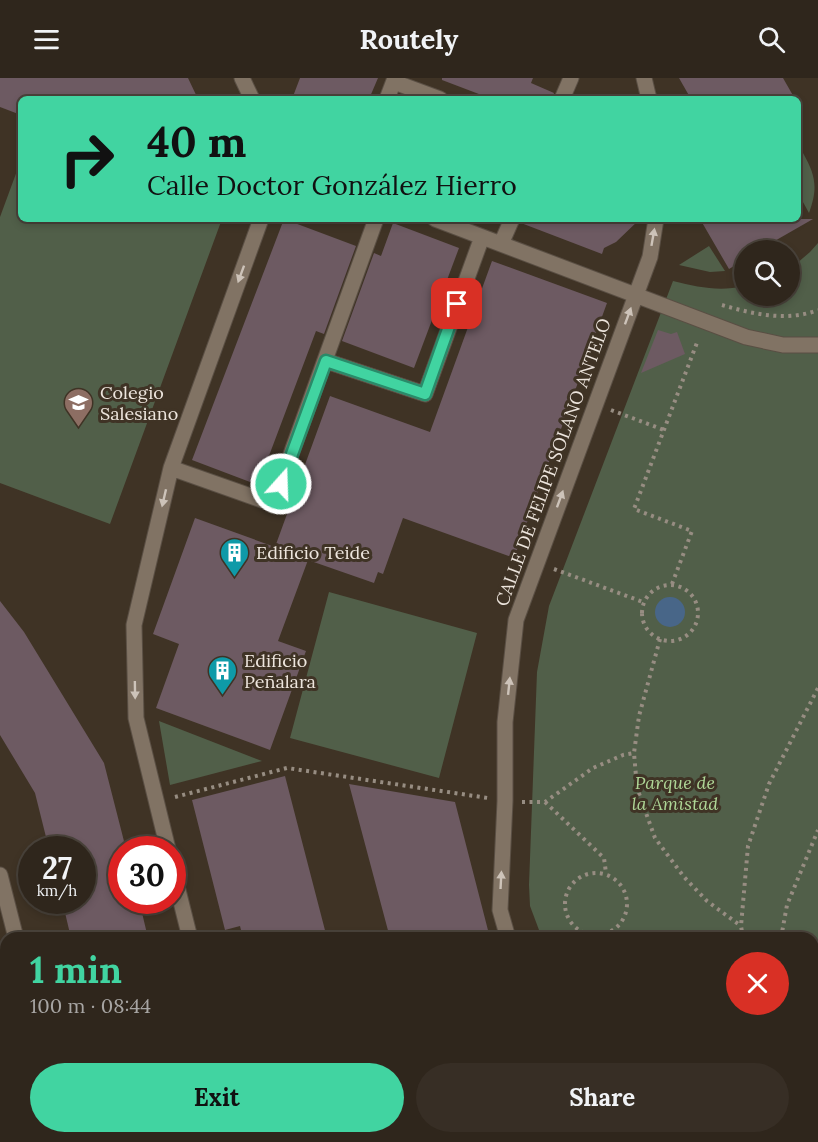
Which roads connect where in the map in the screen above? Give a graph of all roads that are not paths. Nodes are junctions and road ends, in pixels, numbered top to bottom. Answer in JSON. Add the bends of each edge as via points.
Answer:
{"nodes":[{"id":1,"x":242,"y":78,"type":"edge"},
{"id":2,"x":571,"y":78,"type":"edge"},
{"id":3,"x":644,"y":78,"type":"edge"},
{"id":4,"x":395,"y":80,"type":"edge"},
{"id":5,"x":251,"y":96,"type":"edge"},
{"id":6,"x":388,"y":96,"type":"edge"},
{"id":7,"x":433,"y":96,"type":"edge"},
{"id":8,"x":563,"y":96,"type":"edge"},
{"id":9,"x":648,"y":96,"type":"edge"},
{"id":10,"x":260,"y":222,"type":"edge"},
{"id":11,"x":375,"y":222,"type":"edge"},
{"id":12,"x":443,"y":222,"type":"edge"},
{"id":13,"x":511,"y":222,"type":"edge"},
{"id":14,"x":656,"y":222,"type":"edge"},
{"id":15,"x":482,"y":237,"type":"junction"},
{"id":16,"x":501,"y":244,"type":"junction"},
{"id":17,"x":636,"y":294,"type":"junction"},
{"id":18,"x":818,"y":345,"type":"edge"},
{"id":19,"x":326,"y":361,"type":"junction"},
{"id":20,"x":171,"y":468,"type":"junction"},
{"id":21,"x":165,"y":836,"type":"edge"},
{"id":22,"x":0,"y":875,"type":"edge"},
{"id":23,"x":184,"y":914,"type":"edge"},
{"id":24,"x":14,"y":932,"type":"edge"},
{"id":25,"x":188,"y":932,"type":"edge"},
{"id":26,"x":506,"y":932,"type":"edge"}],
"edges":[{"from":1,"to":5,"type":"street"},
{"from":2,"to":8,"type":"street"},
{"from":3,"to":9,"type":"street"},
{"from":4,"to":6,"type":"street"},
{"from":4,"to":7,"type":"street"},
{"from":10,"to":20,"type":"street","one_way":true},
{"from":11,"to":19,"type":"street"},
{"from":12,"to":15,"type":"street"},
{"from":13,"to":16,"type":"street"},
{"from":17,"to":14,"type":"street","name":"CALLE DE FELIPE SOLANO ANTELO","one_way":true,"via":[[650,257]]},
{"from":15,"to":16,"type":"street"},
{"from":15,"to":19,"type":"street","via":[[425,394]]},
{"from":16,"to":17,"type":"street"},
{"from":17,"to":18,"type":"street","via":[[746,337],[783,345]]},
{"from":26,"to":17,"type":"street","name":"CALLE DE FELIPE SOLANO ANTELO","one_way":true,"via":[[500,910],[505,722],[516,620]]},
{"from":19,"to":20,"type":"street","via":[[273,504]]},
{"from":20,"to":21,"type":"street","one_way":true,"via":[[134,625],[136,718]]},
{"from":22,"to":24,"type":"street"},
{"from":23,"to":25,"type":"street"}]}
